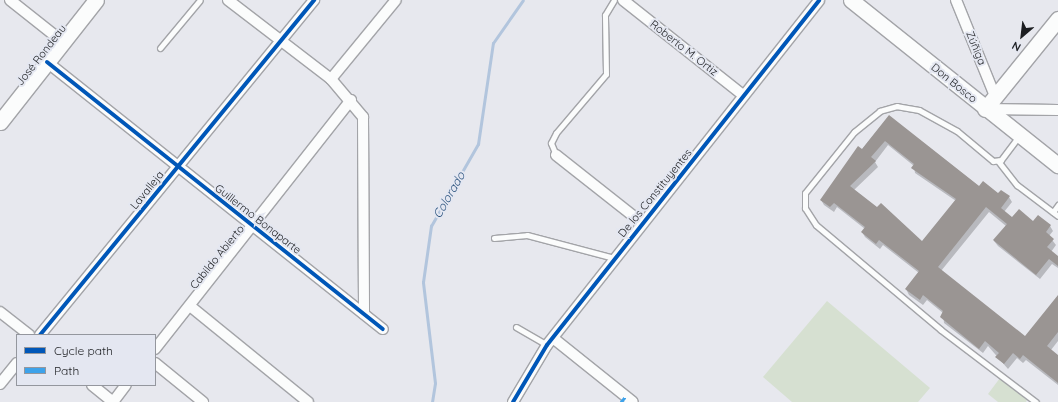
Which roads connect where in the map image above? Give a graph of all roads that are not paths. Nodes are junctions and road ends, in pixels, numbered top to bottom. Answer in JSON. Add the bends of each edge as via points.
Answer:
{"nodes":[{"id":1,"x":10,"y":0,"type":"edge"},
{"id":2,"x":96,"y":0,"type":"edge"},
{"id":3,"x":200,"y":0,"type":"edge"},
{"id":4,"x":228,"y":0,"type":"edge"},
{"id":5,"x":314,"y":0,"type":"edge"},
{"id":6,"x":396,"y":0,"type":"edge"},
{"id":7,"x":614,"y":0,"type":"edge"},
{"id":8,"x":623,"y":0,"type":"edge"},
{"id":9,"x":819,"y":0,"type":"edge"},
{"id":10,"x":851,"y":0,"type":"edge"},
{"id":11,"x":956,"y":0,"type":"edge"},
{"id":12,"x":1058,"y":19,"type":"edge"},
{"id":13,"x":280,"y":40,"type":"junction"},
{"id":14,"x":63,"y":42,"type":"junction"},
{"id":15,"x":160,"y":48,"type":"dead end"},
{"id":16,"x":47,"y":62,"type":"junction"},
{"id":17,"x":330,"y":79,"type":"junction"},
{"id":18,"x":744,"y":96,"type":"junction"},
{"id":19,"x":995,"y":96,"type":"junction"},
{"id":20,"x":351,"y":100,"type":"junction"},
{"id":21,"x":985,"y":109,"type":"junction"},
{"id":22,"x":1058,"y":110,"type":"edge"},
{"id":23,"x":0,"y":122,"type":"edge"},
{"id":24,"x":1020,"y":135,"type":"junction"},
{"id":25,"x":556,"y":155,"type":"joint"},
{"id":26,"x":998,"y":161,"type":"junction"},
{"id":27,"x":1058,"y":165,"type":"edge"},
{"id":28,"x":176,"y":167,"type":"junction"},
{"id":29,"x":1058,"y":205,"type":"edge"},
{"id":30,"x":1053,"y":212,"type":"junction"},
{"id":31,"x":1058,"y":216,"type":"edge"},
{"id":32,"x":642,"y":223,"type":"junction"},
{"id":33,"x":254,"y":226,"type":"junction"},
{"id":34,"x":494,"y":238,"type":"dead end"},
{"id":35,"x":614,"y":258,"type":"junction"},
{"id":36,"x":190,"y":306,"type":"junction"},
{"id":37,"x":0,"y":312,"type":"edge"},
{"id":38,"x":364,"y":314,"type":"junction"},
{"id":39,"x":516,"y":327,"type":"dead end"},
{"id":40,"x":383,"y":329,"type":"dead end"},
{"id":41,"x":28,"y":334,"type":"edge"},
{"id":42,"x":41,"y":334,"type":"edge"},
{"id":43,"x":550,"y":341,"type":"junction"},
{"id":44,"x":156,"y":348,"type":"edge"},
{"id":45,"x":16,"y":364,"type":"edge"},
{"id":46,"x":156,"y":365,"type":"edge"},
{"id":47,"x":0,"y":384,"type":"edge"},
{"id":48,"x":93,"y":386,"type":"edge"},
{"id":49,"x":125,"y":386,"type":"edge"},
{"id":50,"x":627,"y":400,"type":"edge"},
{"id":51,"x":113,"y":402,"type":"edge"},
{"id":52,"x":204,"y":402,"type":"edge"},
{"id":53,"x":308,"y":402,"type":"edge"},
{"id":54,"x":513,"y":402,"type":"edge"},
{"id":55,"x":1036,"y":402,"type":"edge"}],
"edges":[{"from":1,"to":14,"type":"street"},
{"from":2,"to":14,"type":"street","name":"José Rondeau"},
{"from":3,"to":15,"type":"lane"},
{"from":4,"to":13,"type":"street"},
{"from":5,"to":13,"type":"street","name":"Lavalleja"},
{"from":6,"to":17,"type":"street"},
{"from":7,"to":25,"type":"lane","via":[[605,15],[606,74],[556,133],[551,143]]},
{"from":8,"to":18,"type":"street","name":"Roberto M. Ortiz"},
{"from":9,"to":18,"type":"street","name":"De los Constituyentes"},
{"from":10,"to":21,"type":"street","name":"Don Bosco"},
{"from":11,"to":19,"type":"street","name":"Zúñiga"},
{"from":12,"to":19,"type":"street"},
{"from":13,"to":17,"type":"street"},
{"from":13,"to":28,"type":"street","name":"Lavalleja"},
{"from":14,"to":16,"type":"street","name":"José Rondeau"},
{"from":16,"to":23,"type":"street","name":"José Rondeau"},
{"from":16,"to":28,"type":"street","name":"Guillermo Bonaparte"},
{"from":17,"to":20,"type":"street"},
{"from":18,"to":32,"type":"street","name":"De los Constituyentes"},
{"from":19,"to":21,"type":"street"},
{"from":20,"to":33,"type":"street","name":"Cabildo Abierto"},
{"from":20,"to":38,"type":"street","via":[[363,117]]},
{"from":21,"to":22,"type":"street"},
{"from":21,"to":24,"type":"street","name":"Don Bosco"},
{"from":24,"to":26,"type":"lane"},
{"from":24,"to":27,"type":"street","name":"Don Bosco"},
{"from":25,"to":32,"type":"street"},
{"from":26,"to":30,"type":"lane","via":[[1017,185]]},
{"from":26,"to":55,"type":"lane","via":[[937,118],[897,106],[880,111],[854,132],[805,193],[805,208],[816,225],[941,330]]},
{"from":28,"to":33,"type":"street","name":"Guillermo Bonaparte"},
{"from":28,"to":42,"type":"street","name":"Lavalleja"},
{"from":29,"to":30,"type":"lane"},
{"from":30,"to":31,"type":"lane"},
{"from":32,"to":35,"type":"street","name":"De los Constituyentes"},
{"from":33,"to":36,"type":"street","name":"Cabildo Abierto"},
{"from":33,"to":38,"type":"street","name":"Guillermo Bonaparte"},
{"from":34,"to":35,"type":"lane","via":[[527,235]]},
{"from":35,"to":43,"type":"street","name":"De los Constituyentes"},
{"from":36,"to":44,"type":"street","name":"Cabildo Abierto"},
{"from":36,"to":53,"type":"street"},
{"from":37,"to":41,"type":"street"},
{"from":38,"to":40,"type":"street","name":"Guillermo Bonaparte"},
{"from":39,"to":43,"type":"lane"},
{"from":43,"to":50,"type":"street"},
{"from":43,"to":54,"type":"street","name":"De los Constituyentes"},
{"from":45,"to":47,"type":"street"},
{"from":46,"to":52,"type":"street"},
{"from":48,"to":51,"type":"street"},
{"from":49,"to":51,"type":"street"}]}
